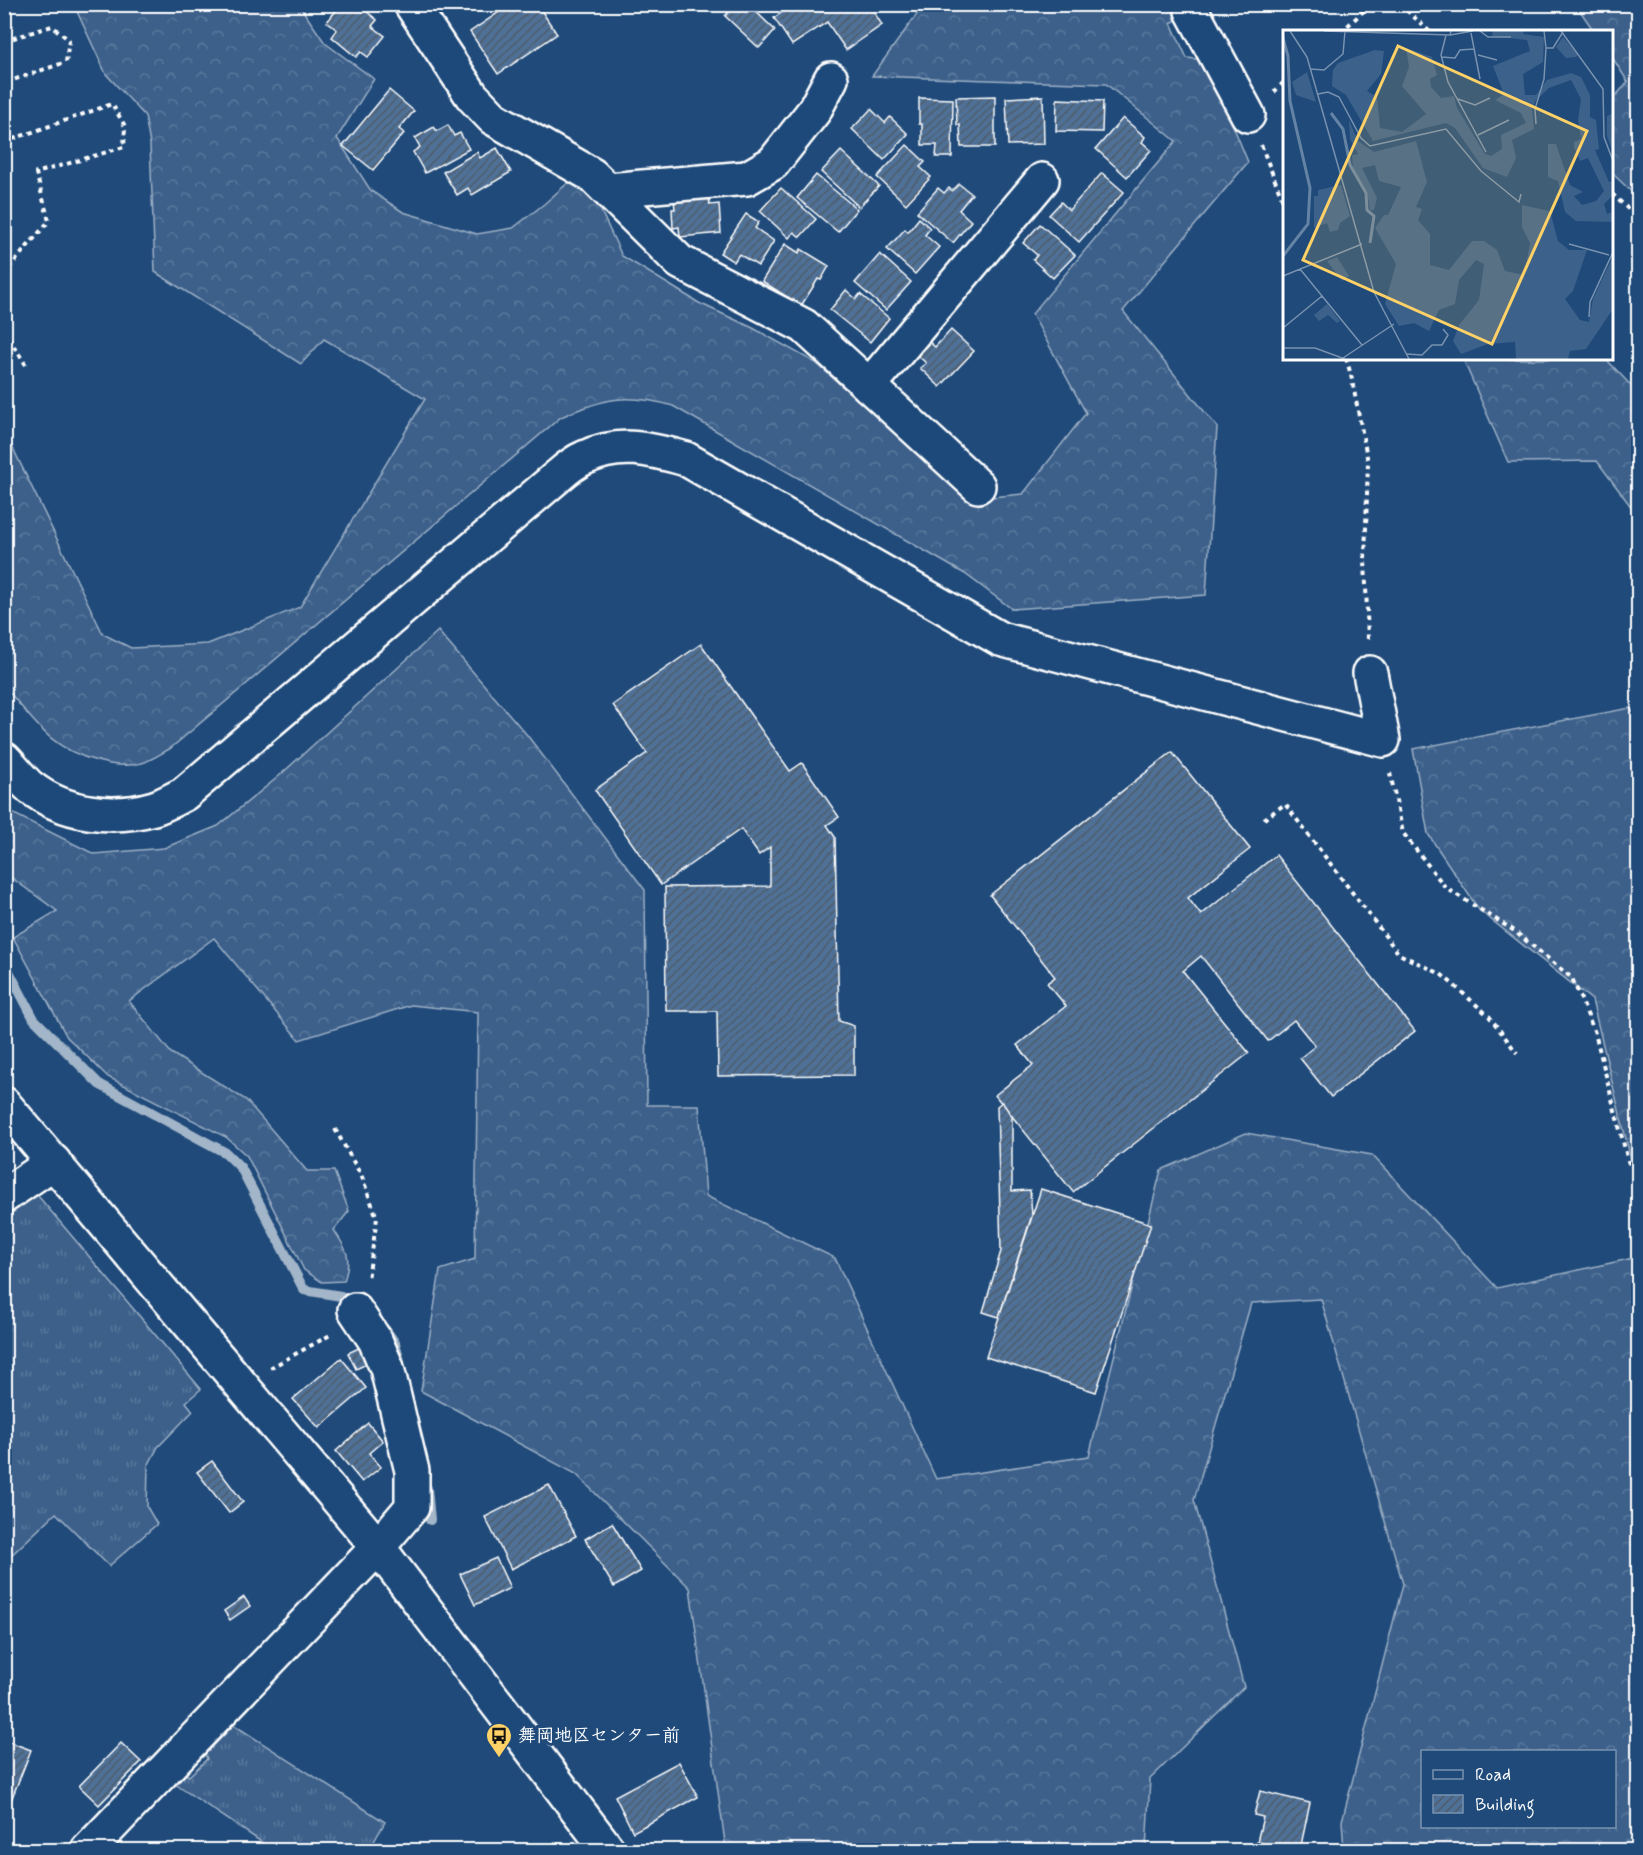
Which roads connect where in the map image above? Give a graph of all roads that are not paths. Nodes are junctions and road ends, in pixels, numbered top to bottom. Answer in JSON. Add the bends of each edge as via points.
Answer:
{"nodes":[{"id":1,"x":411,"y":4,"type":"edge"},
{"id":2,"x":1191,"y":4,"type":"edge"},
{"id":3,"x":831,"y":79,"type":"dead end"},
{"id":4,"x":1248,"y":115,"type":"road end"},
{"id":5,"x":1042,"y":180,"type":"dead end"},
{"id":6,"x":608,"y":190,"type":"junction"},
{"id":7,"x":869,"y":386,"type":"junction"},
{"id":8,"x":978,"y":486,"type":"dead end"},
{"id":9,"x":1370,"y":673,"type":"road end"},
{"id":10,"x":4,"y":759,"type":"edge"},
{"id":11,"x":4,"y":1104,"type":"edge"},
{"id":12,"x":54,"y":1162,"type":"junction"},
{"id":13,"x":4,"y":1196,"type":"edge"},
{"id":14,"x":355,"y":1310,"type":"road end"},
{"id":15,"x":378,"y":1547,"type":"junction"},
{"id":16,"x":88,"y":1851,"type":"edge"},
{"id":17,"x":608,"y":1851,"type":"edge"}],
"edges":[{"from":1,"to":6,"type":"street","via":[[472,96],[493,118],[592,175]]},
{"from":2,"to":4,"type":"street"},
{"from":3,"to":6,"type":"street","via":[[814,111],[773,163],[747,178]]},
{"from":5,"to":7,"type":"street"},
{"from":6,"to":7,"type":"street","via":[[680,261],[804,326]]},
{"from":7,"to":8,"type":"street"},
{"from":9,"to":10,"type":"street","via":[[1383,740],[1000,639],[686,459],[654,450],[616,447],[583,458],[556,477],[184,794],[155,808],[121,814],[80,811],[29,786]]},
{"from":11,"to":12,"type":"street"},
{"from":12,"to":13,"type":"street"},
{"from":12,"to":15,"type":"street"},
{"from":14,"to":15,"type":"street","via":[[375,1340],[387,1368],[412,1471],[412,1507]]},
{"from":15,"to":16,"type":"street"},
{"from":15,"to":17,"type":"street"}]}
